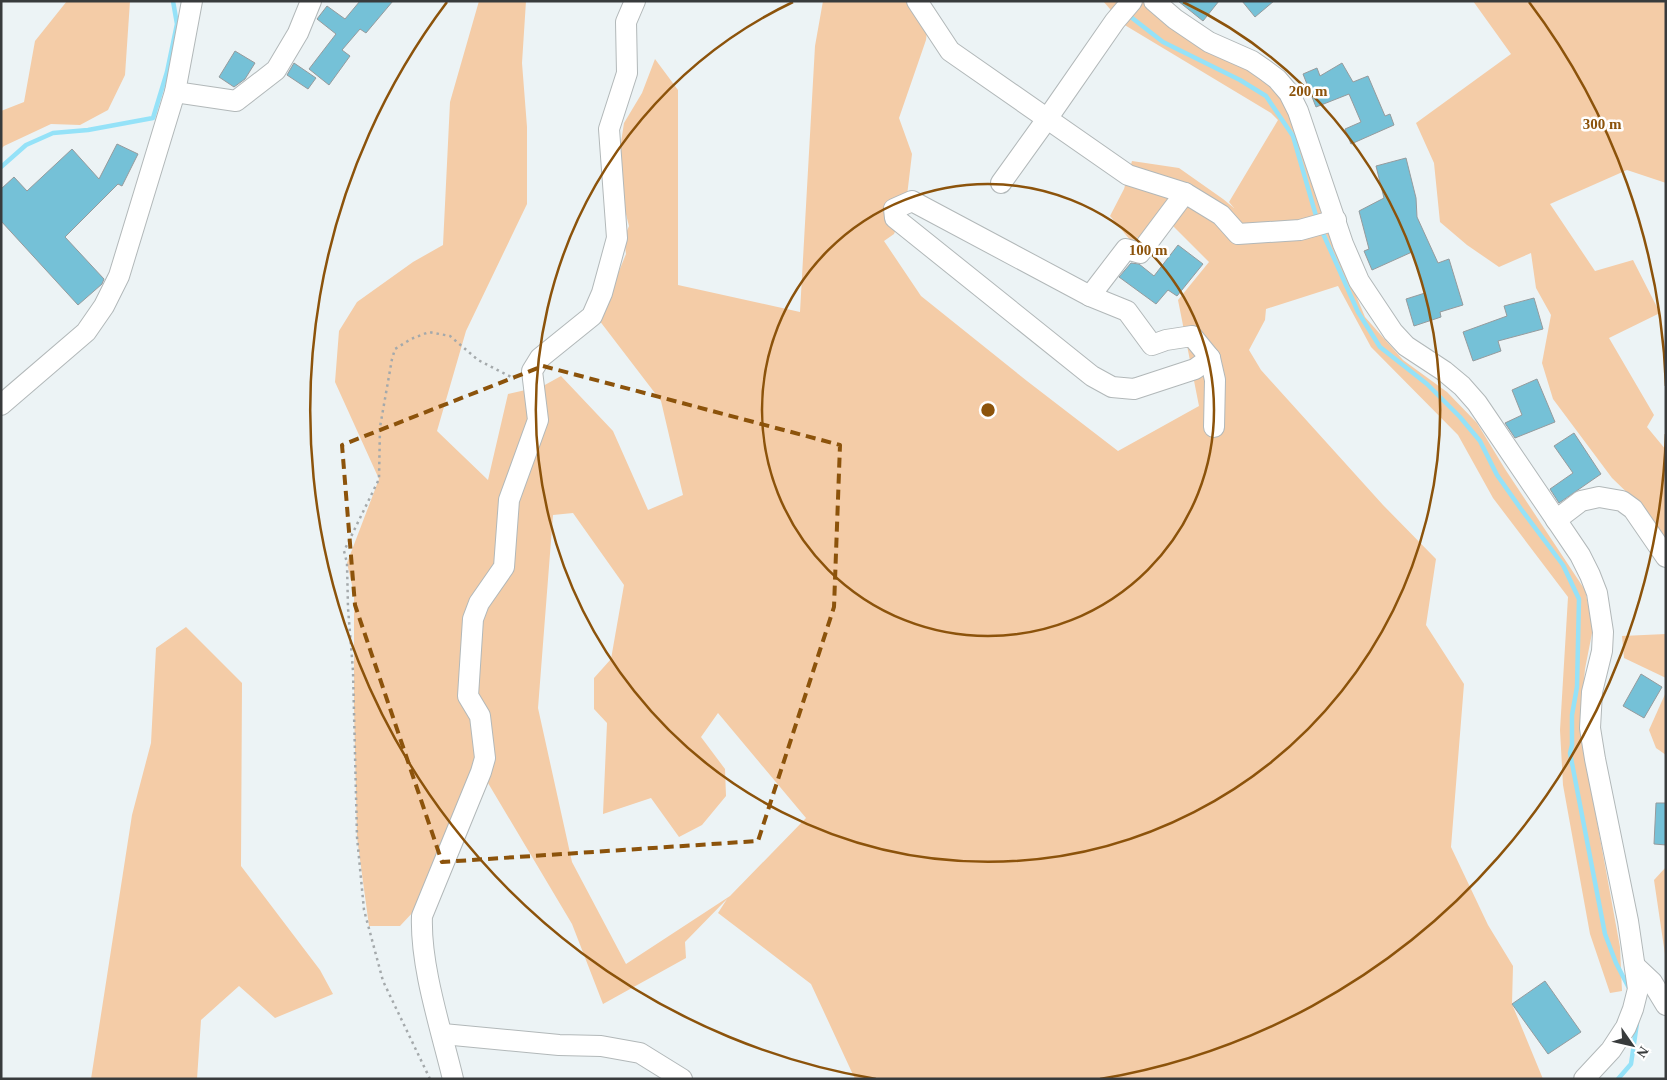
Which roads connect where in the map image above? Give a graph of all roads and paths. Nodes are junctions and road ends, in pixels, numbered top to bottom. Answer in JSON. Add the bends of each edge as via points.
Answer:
{"nodes":[{"id":1,"x":192,"y":1,"type":"edge"},
{"id":2,"x":311,"y":1,"type":"edge"},
{"id":3,"x":635,"y":1,"type":"edge"},
{"id":4,"x":917,"y":1,"type":"edge"},
{"id":5,"x":1132,"y":1,"type":"edge"},
{"id":6,"x":1154,"y":1,"type":"edge"},
{"id":7,"x":175,"y":92,"type":"junction"},
{"id":8,"x":1047,"y":120,"type":"junction"},
{"id":9,"x":1001,"y":183,"type":"dead end"},
{"id":10,"x":1185,"y":193,"type":"junction"},
{"id":11,"x":1336,"y":220,"type":"junction"},
{"id":12,"x":1090,"y":296,"type":"junction"},
{"id":13,"x":1210,"y":358,"type":"junction"},
{"id":14,"x":532,"y":371,"type":"junction"},
{"id":15,"x":1,"y":405,"type":"edge"},
{"id":16,"x":1214,"y":427,"type":"dead end"},
{"id":17,"x":1556,"y":520,"type":"junction"},
{"id":18,"x":1666,"y":557,"type":"edge"},
{"id":19,"x":1635,"y":966,"type":"junction"},
{"id":20,"x":1666,"y":1005,"type":"edge"},
{"id":21,"x":443,"y":1034,"type":"junction"},
{"id":22,"x":430,"y":1079,"type":"edge"},
{"id":23,"x":453,"y":1079,"type":"edge"},
{"id":24,"x":682,"y":1079,"type":"edge"},
{"id":25,"x":1584,"y":1079,"type":"edge"}],
"edges":[{"from":1,"to":7,"type":"street"},
{"from":2,"to":7,"type":"street","via":[[298,33],[276,70],[236,101]]},
{"from":3,"to":14,"type":"street","via":[[626,22],[627,73],[609,129],[617,238],[602,293],[592,316],[540,358]]},
{"from":4,"to":8,"type":"street","via":[[950,51]]},
{"from":5,"to":8,"type":"street"},
{"from":6,"to":11,"type":"street","via":[[1209,42],[1252,61],[1277,79],[1289,93]]},
{"from":7,"to":15,"type":"street","via":[[119,276],[104,306],[86,332]]},
{"from":8,"to":9,"type":"street"},
{"from":8,"to":10,"type":"street","via":[[1128,175]]},
{"from":10,"to":11,"type":"street","via":[[1221,215],[1238,234],[1300,230]]},
{"from":10,"to":12,"type":"street","via":[[1140,253],[1126,249]]},
{"from":11,"to":17,"type":"street","via":[[1359,281],[1393,332],[1406,346],[1462,386],[1477,403]]},
{"from":12,"to":13,"type":"street","via":[[1127,311],[1152,345],[1192,336]]},
{"from":12,"to":13,"type":"street","via":[[912,201],[894,209],[895,218],[902,224],[1092,376],[1112,387],[1134,389],[1195,369]]},
{"from":13,"to":16,"type":"street","via":[[1215,380]]},
{"from":14,"to":21,"type":"street","via":[[538,420],[509,500],[504,567],[479,603],[473,619],[468,696],[480,716],[485,758],[422,916],[424,950]]},
{"from":14,"to":22,"type":"path","via":[[516,379],[478,360],[450,336],[429,332],[395,349],[380,427],[379,479],[344,551],[354,671],[357,837],[364,910],[383,981]]},
{"from":17,"to":18,"type":"street","via":[[1582,501],[1599,497],[1622,501],[1633,509]]},
{"from":17,"to":19,"type":"street","via":[[1580,555],[1597,593],[1603,632],[1592,692],[1590,728]]},
{"from":19,"to":20,"type":"street","via":[[1652,982]]},
{"from":19,"to":25,"type":"street","via":[[1638,989],[1626,1027],[1611,1050]]},
{"from":21,"to":23,"type":"street"},
{"from":21,"to":24,"type":"street","via":[[601,1046],[640,1053]]}]}
